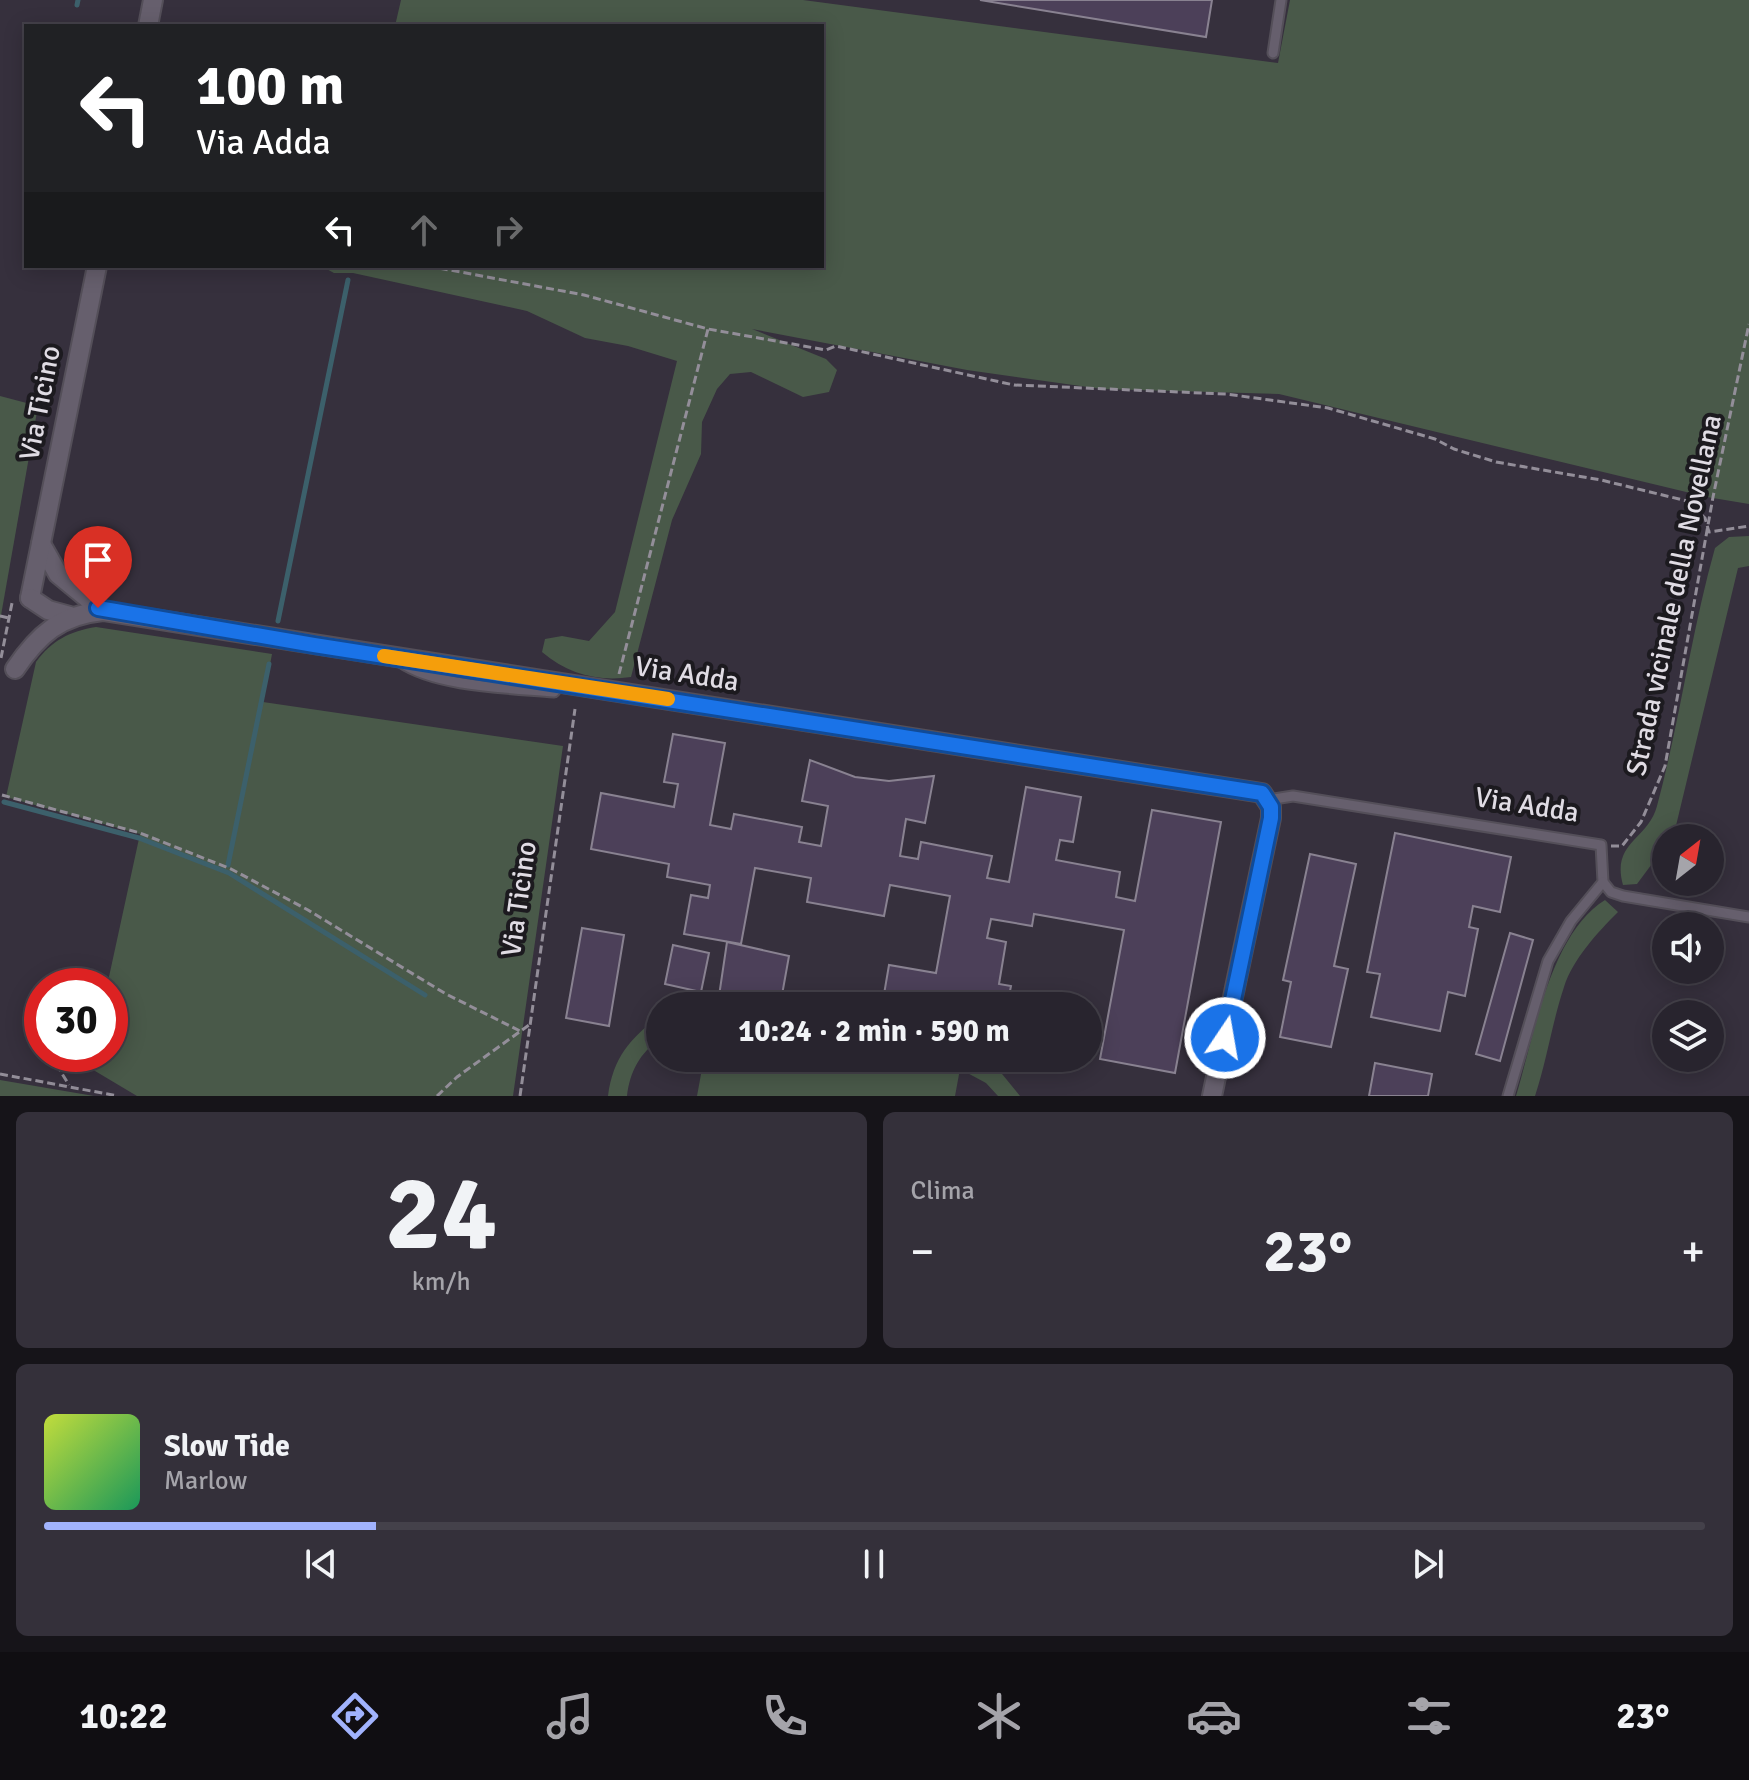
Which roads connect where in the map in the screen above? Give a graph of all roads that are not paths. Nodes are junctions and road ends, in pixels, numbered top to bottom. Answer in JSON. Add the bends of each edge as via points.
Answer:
{"nodes":[{"id":1,"x":153,"y":0,"type":"edge"},
{"id":2,"x":1281,"y":0,"type":"edge"},
{"id":3,"x":148,"y":24,"type":"edge"},
{"id":4,"x":1273,"y":53,"type":"dead end"},
{"id":5,"x":97,"y":268,"type":"edge"},
{"id":6,"x":41,"y":544,"type":"junction"},
{"id":7,"x":70,"y":587,"type":"junction"},
{"id":8,"x":30,"y":598,"type":"junction"},
{"id":9,"x":103,"y":611,"type":"junction"},
{"id":10,"x":70,"y":616,"type":"junction"},
{"id":11,"x":15,"y":669,"type":"dead end"},
{"id":12,"x":1265,"y":796,"type":"junction"},
{"id":13,"x":1603,"y":882,"type":"junction"},
{"id":14,"x":1749,"y":917,"type":"edge"},
{"id":15,"x":1212,"y":1096,"type":"edge"},
{"id":16,"x":1508,"y":1096,"type":"edge"}],
"edges":[{"from":1,"to":3,"type":"street"},
{"from":2,"to":4,"type":"lane"},
{"from":5,"to":6,"type":"street","name":"Via Ticino"},
{"from":6,"to":7,"type":"street","name":"Via Adda"},
{"from":6,"to":8,"type":"street","name":"Via Ticino"},
{"from":7,"to":8,"type":"street"},
{"from":7,"to":9,"type":"street","name":"Via Adda"},
{"from":8,"to":10,"type":"street"},
{"from":9,"to":10,"type":"street","name":"Via Adda"},
{"from":9,"to":12,"type":"street","name":"Via Adda"},
{"from":10,"to":11,"type":"street","name":"Via Adda","via":[[43,633]]},
{"from":12,"to":13,"type":"lane","name":"Via Adda","via":[[1293,796],[1601,845]]},
{"from":12,"to":15,"type":"street","via":[[1271,818]]},
{"from":13,"to":14,"type":"lane","via":[[1623,896]]},
{"from":13,"to":16,"type":"lane","via":[[1548,961]]}]}
